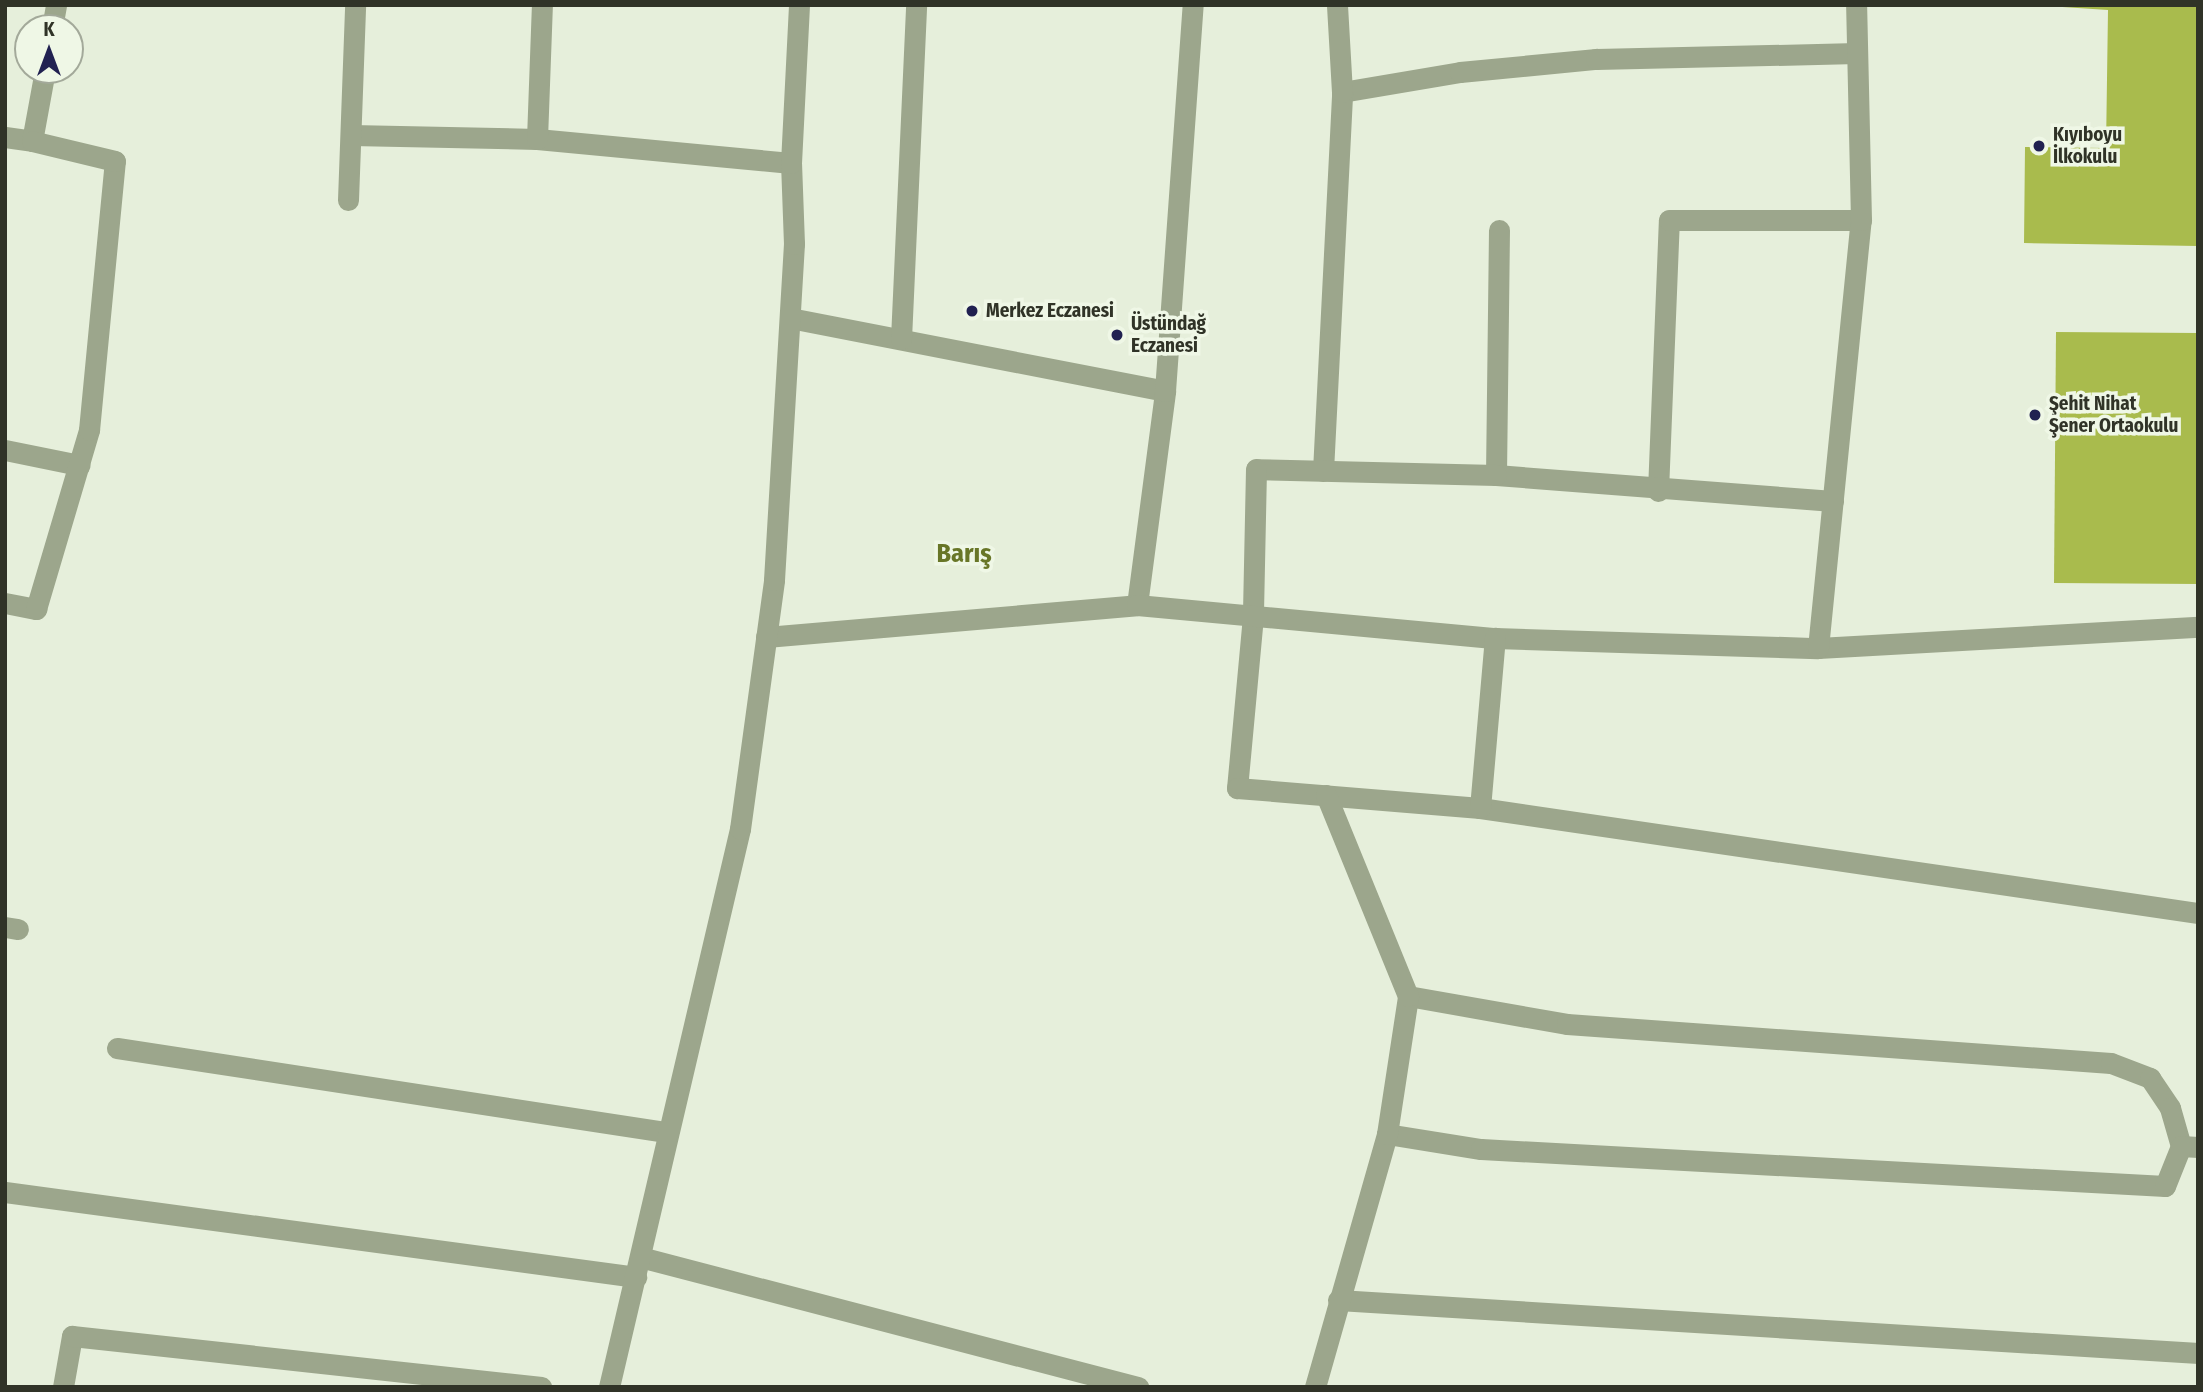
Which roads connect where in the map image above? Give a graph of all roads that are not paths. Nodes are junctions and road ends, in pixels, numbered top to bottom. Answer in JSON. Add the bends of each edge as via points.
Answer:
{"nodes":[{"id":1,"x":355,"y":5,"type":"edge"},
{"id":2,"x":542,"y":5,"type":"edge"},
{"id":3,"x":799,"y":5,"type":"edge"},
{"id":4,"x":916,"y":5,"type":"edge"},
{"id":5,"x":1193,"y":5,"type":"edge"},
{"id":6,"x":1337,"y":5,"type":"edge"},
{"id":7,"x":1856,"y":5,"type":"edge"},
{"id":8,"x":1857,"y":53,"type":"junction"},
{"id":9,"x":42,"y":84,"type":"edge"},
{"id":10,"x":1342,"y":92,"type":"junction"},
{"id":11,"x":351,"y":135,"type":"junction"},
{"id":12,"x":5,"y":137,"type":"edge"},
{"id":13,"x":537,"y":139,"type":"junction"},
{"id":14,"x":32,"y":141,"type":"junction"},
{"id":15,"x":790,"y":163,"type":"junction"},
{"id":16,"x":348,"y":200,"type":"dead end"},
{"id":17,"x":1861,"y":220,"type":"junction"},
{"id":18,"x":1499,"y":230,"type":"dead end"},
{"id":19,"x":790,"y":318,"type":"junction"},
{"id":20,"x":901,"y":339,"type":"junction"},
{"id":21,"x":1165,"y":391,"type":"junction"},
{"id":22,"x":5,"y":450,"type":"edge"},
{"id":23,"x":79,"y":465,"type":"junction"},
{"id":24,"x":1323,"y":471,"type":"junction"},
{"id":25,"x":1496,"y":475,"type":"junction"},
{"id":26,"x":1658,"y":491,"type":"junction"},
{"id":27,"x":1833,"y":501,"type":"junction"},
{"id":28,"x":5,"y":603,"type":"edge"},
{"id":29,"x":1138,"y":605,"type":"junction"},
{"id":30,"x":1252,"y":616,"type":"junction"},
{"id":31,"x":2198,"y":627,"type":"edge"},
{"id":32,"x":766,"y":637,"type":"junction"},
{"id":33,"x":1495,"y":638,"type":"junction"},
{"id":34,"x":1818,"y":648,"type":"junction"},
{"id":35,"x":1326,"y":795,"type":"junction"},
{"id":36,"x":1480,"y":808,"type":"junction"},
{"id":37,"x":2198,"y":913,"type":"edge"},
{"id":38,"x":1408,"y":996,"type":"junction"},
{"id":39,"x":117,"y":1048,"type":"dead end"},
{"id":40,"x":665,"y":1132,"type":"junction"},
{"id":41,"x":1387,"y":1134,"type":"junction"},
{"id":42,"x":2189,"y":1146,"type":"edge"},
{"id":43,"x":5,"y":1192,"type":"edge"},
{"id":44,"x":638,"y":1267,"type":"junction"},
{"id":45,"x":1338,"y":1300,"type":"junction"},
{"id":46,"x":2198,"y":1353,"type":"edge"},
{"id":47,"x":62,"y":1387,"type":"edge"},
{"id":48,"x":541,"y":1387,"type":"edge"},
{"id":49,"x":609,"y":1387,"type":"edge"},
{"id":50,"x":1138,"y":1387,"type":"edge"},
{"id":51,"x":1315,"y":1387,"type":"edge"}],
"edges":[{"from":1,"to":11,"type":"street"},
{"from":2,"to":13,"type":"street"},
{"from":3,"to":15,"type":"street"},
{"from":4,"to":20,"type":"street"},
{"from":5,"to":21,"type":"street"},
{"from":6,"to":10,"type":"street"},
{"from":7,"to":8,"type":"street"},
{"from":8,"to":10,"type":"street","via":[[1596,59],[1460,72]]},
{"from":8,"to":17,"type":"street"},
{"from":9,"to":14,"type":"street"},
{"from":10,"to":24,"type":"street"},
{"from":11,"to":13,"type":"street"},
{"from":11,"to":16,"type":"street"},
{"from":12,"to":14,"type":"street"},
{"from":13,"to":15,"type":"street"},
{"from":14,"to":23,"type":"street","via":[[115,161],[89,430]]},
{"from":15,"to":19,"type":"street"},
{"from":17,"to":26,"type":"street","via":[[1669,220]]},
{"from":17,"to":27,"type":"street"},
{"from":18,"to":25,"type":"street"},
{"from":19,"to":20,"type":"street"},
{"from":19,"to":32,"type":"street"},
{"from":20,"to":21,"type":"street"},
{"from":21,"to":29,"type":"street"},
{"from":22,"to":23,"type":"street"},
{"from":23,"to":28,"type":"street","via":[[36,609]]},
{"from":24,"to":25,"type":"street"},
{"from":24,"to":30,"type":"street","via":[[1256,469]]},
{"from":25,"to":26,"type":"street"},
{"from":26,"to":27,"type":"street"},
{"from":27,"to":34,"type":"street"},
{"from":29,"to":30,"type":"street"},
{"from":29,"to":32,"type":"street"},
{"from":30,"to":33,"type":"street"},
{"from":30,"to":35,"type":"street","via":[[1237,788]]},
{"from":31,"to":34,"type":"street"},
{"from":32,"to":40,"type":"street","via":[[740,830]]},
{"from":33,"to":34,"type":"street"},
{"from":33,"to":36,"type":"street"},
{"from":35,"to":36,"type":"street"},
{"from":35,"to":38,"type":"street"},
{"from":36,"to":37,"type":"street"},
{"from":38,"to":41,"type":"street"},
{"from":38,"to":42,"type":"street","via":[[1567,1024],[2111,1063],[2150,1078]]},
{"from":39,"to":40,"type":"street"},
{"from":40,"to":44,"type":"street"},
{"from":41,"to":42,"type":"street","via":[[1481,1149],[2165,1186]]},
{"from":41,"to":45,"type":"street"},
{"from":43,"to":44,"type":"street"},
{"from":44,"to":49,"type":"street"},
{"from":44,"to":50,"type":"street"},
{"from":45,"to":46,"type":"street"},
{"from":45,"to":51,"type":"street"},
{"from":47,"to":48,"type":"street","via":[[72,1336]]}]}
